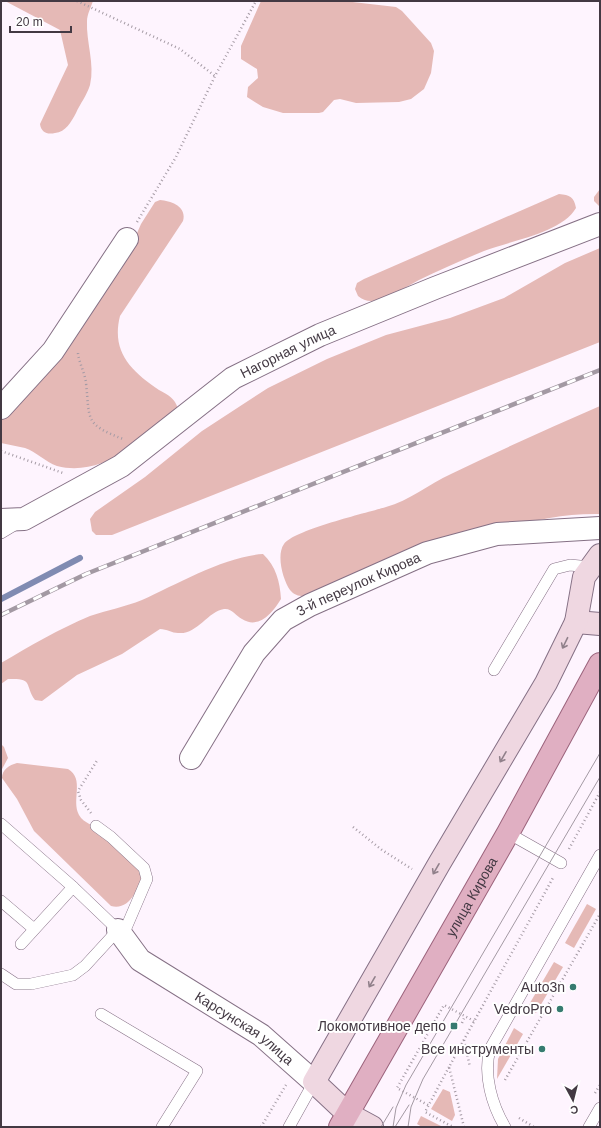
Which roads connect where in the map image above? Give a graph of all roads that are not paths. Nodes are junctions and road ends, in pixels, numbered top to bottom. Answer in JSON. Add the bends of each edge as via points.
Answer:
{"nodes":[{"id":1,"x":600,"y":224,"type":"edge"},
{"id":2,"x":126,"y":240,"type":"road end"},
{"id":3,"x":1,"y":408,"type":"edge"},
{"id":4,"x":24,"y":519,"type":"junction"},
{"id":5,"x":1,"y":520,"type":"edge"},
{"id":6,"x":600,"y":528,"type":"edge"},
{"id":7,"x":1,"y":533,"type":"edge"},
{"id":8,"x":595,"y":561,"type":"edge"},
{"id":9,"x":576,"y":622,"type":"junction"},
{"id":10,"x":600,"y":624,"type":"edge"},
{"id":11,"x":600,"y":664,"type":"edge"},
{"id":12,"x":494,"y":670,"type":"dead end"},
{"id":13,"x":191,"y":758,"type":"dead end"},
{"id":14,"x":1,"y":824,"type":"edge"},
{"id":15,"x":96,"y":826,"type":"dead end"},
{"id":16,"x":508,"y":833,"type":"junction"},
{"id":17,"x":600,"y":856,"type":"edge"},
{"id":18,"x":561,"y":863,"type":"road end"},
{"id":19,"x":73,"y":887,"type":"junction"},
{"id":20,"x":1,"y":901,"type":"edge"},
{"id":21,"x":34,"y":930,"type":"junction"},
{"id":22,"x":121,"y":933,"type":"junction"},
{"id":23,"x":21,"y":944,"type":"dead end"},
{"id":24,"x":1,"y":974,"type":"edge"},
{"id":25,"x":101,"y":1014,"type":"dead end"},
{"id":26,"x":314,"y":1082,"type":"junction"},
{"id":27,"x":600,"y":1108,"type":"edge"},
{"id":28,"x":344,"y":1120,"type":"edge"},
{"id":29,"x":162,"y":1127,"type":"edge"},
{"id":30,"x":289,"y":1127,"type":"edge"},
{"id":31,"x":372,"y":1127,"type":"edge"},
{"id":32,"x":505,"y":1127,"type":"edge"},
{"id":33,"x":589,"y":1127,"type":"edge"}],
"edges":[{"from":1,"to":4,"type":"street","name":"Нагорная улица","via":[[320,335],[233,378],[120,466]]},
{"from":2,"to":3,"type":"street","via":[[53,350]]},
{"from":4,"to":5,"type":"street","name":"Нагорная улица"},
{"from":4,"to":7,"type":"lane"},
{"from":6,"to":13,"type":"street","name":"3-й переулок Кирова","via":[[497,534],[427,553],[282,620],[254,653]]},
{"from":8,"to":9,"type":"street","via":[[584,577]]},
{"from":8,"to":12,"type":"lane","via":[[554,569]]},
{"from":9,"to":10,"type":"street"},
{"from":9,"to":26,"type":"street","one_way":true,"via":[[546,683]]},
{"from":11,"to":16,"type":"main road","name":"улица Кирова"},
{"from":14,"to":19,"type":"lane"},
{"from":15,"to":22,"type":"lane","via":[[144,868],[147,879]]},
{"from":16,"to":18,"type":"lane"},
{"from":16,"to":28,"type":"main road","name":"улица Кирова"},
{"from":17,"to":32,"type":"lane","via":[[490,1049],[487,1059],[488,1082]]},
{"from":19,"to":21,"type":"lane"},
{"from":19,"to":22,"type":"lane"},
{"from":20,"to":21,"type":"lane"},
{"from":21,"to":23,"type":"lane"},
{"from":22,"to":24,"type":"lane","via":[[73,975],[31,984],[16,984]]},
{"from":22,"to":26,"type":"street","name":"Карсунская улица","via":[[140,960],[261,1034]]},
{"from":25,"to":29,"type":"lane","via":[[197,1071]]},
{"from":26,"to":28,"type":"street","name":"Карсунская улица"},
{"from":26,"to":30,"type":"lane"},
{"from":27,"to":33,"type":"lane"},
{"from":28,"to":31,"type":"street","name":"Карсунская улица"}]}
